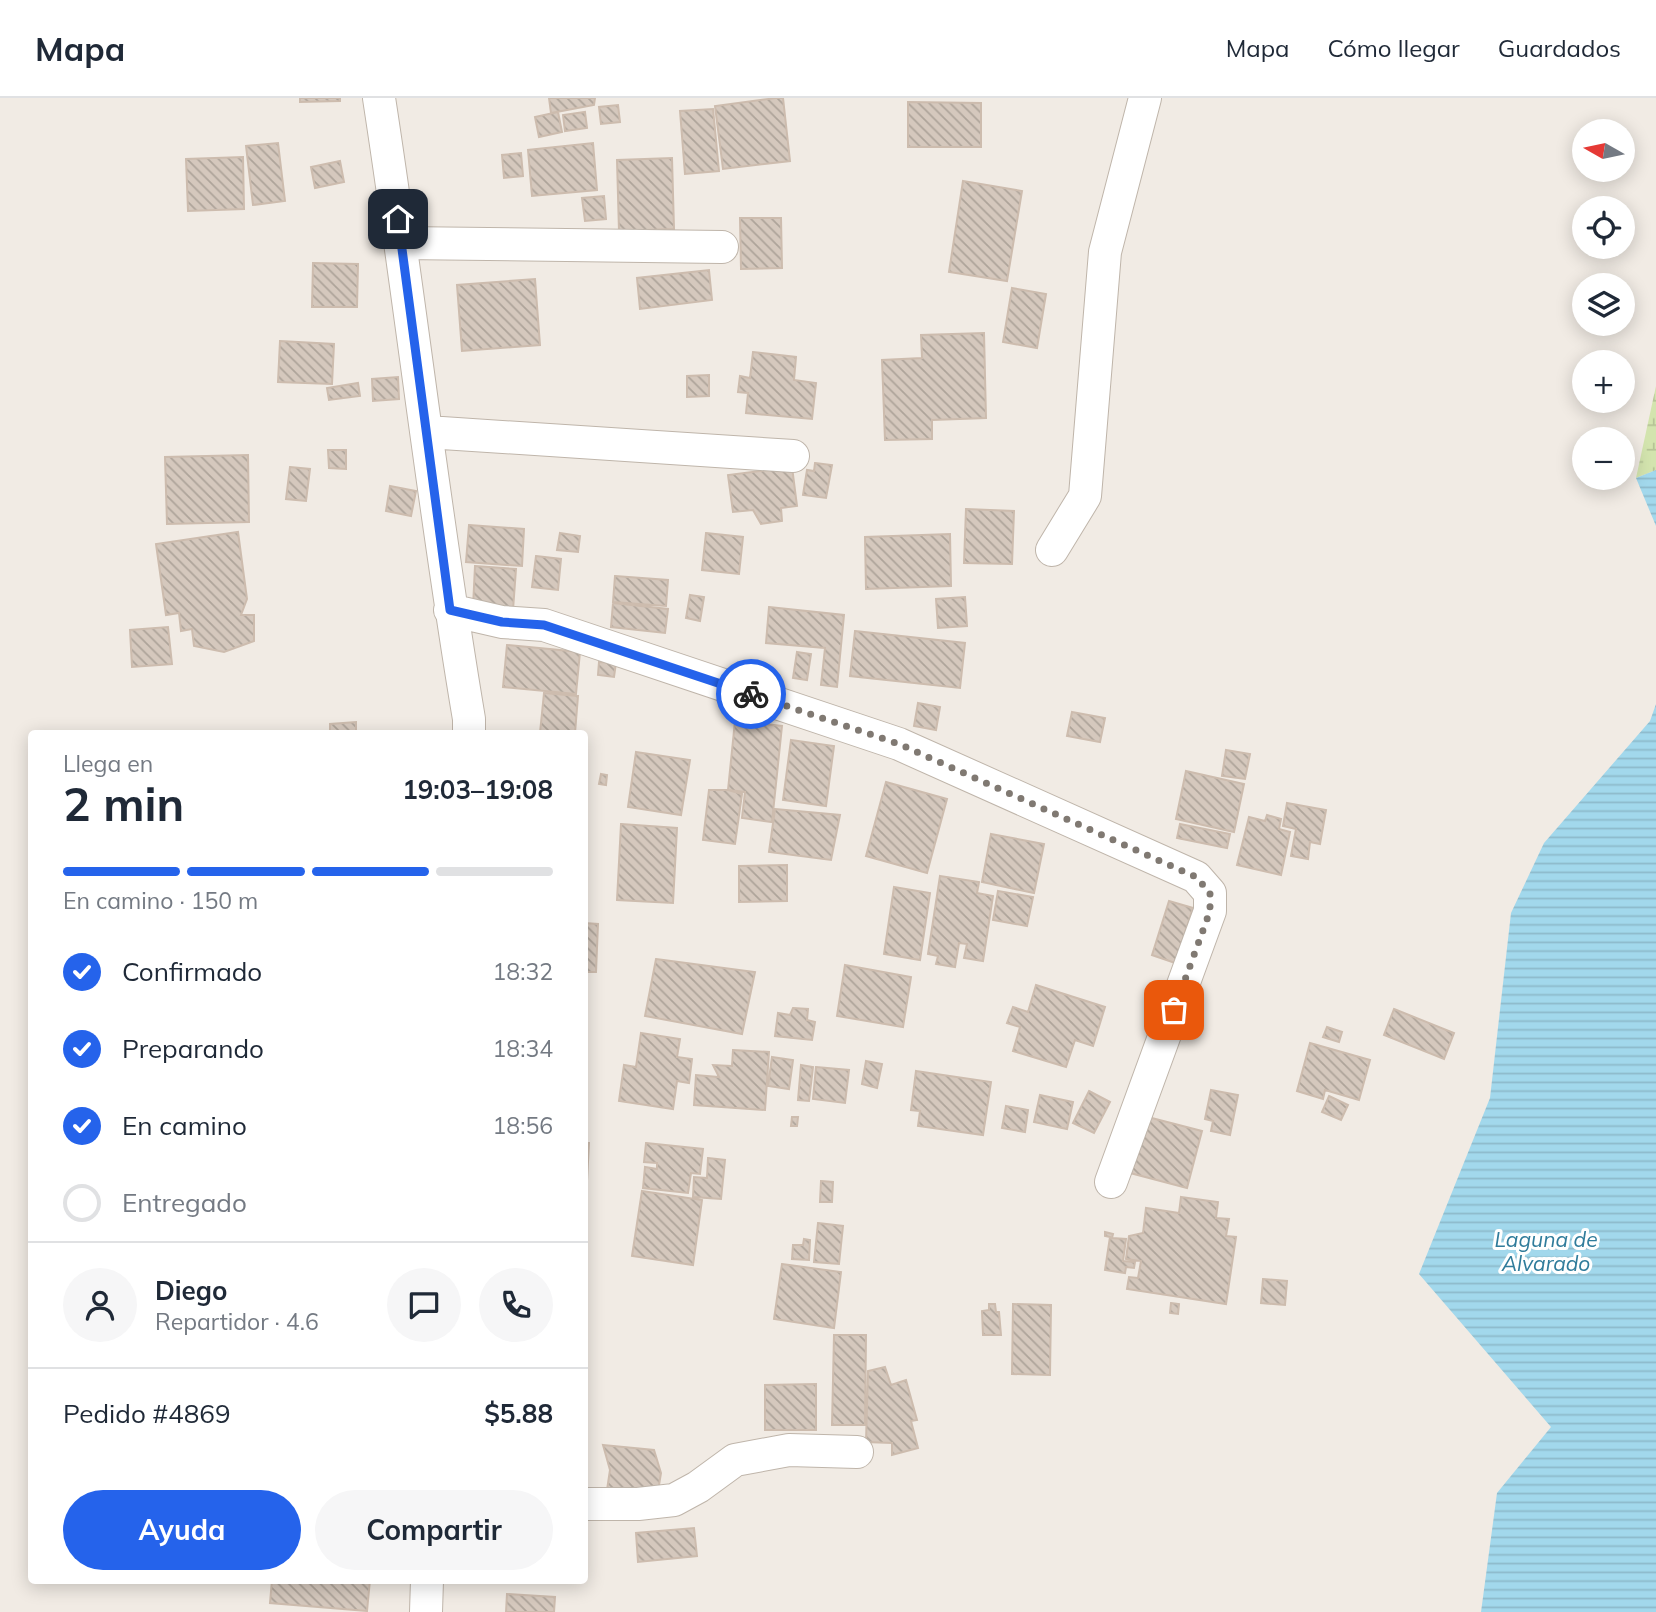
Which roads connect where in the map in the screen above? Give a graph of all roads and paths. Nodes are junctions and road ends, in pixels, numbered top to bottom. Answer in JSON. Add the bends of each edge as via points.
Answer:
{"nodes":[{"id":1,"x":379,"y":98,"type":"edge"},
{"id":2,"x":1145,"y":98,"type":"edge"},
{"id":3,"x":402,"y":243,"type":"junction"},
{"id":4,"x":722,"y":247,"type":"dead end"},
{"id":5,"x":427,"y":432,"type":"junction"},
{"id":6,"x":793,"y":456,"type":"dead end"},
{"id":7,"x":1052,"y":550,"type":"dead end"},
{"id":8,"x":450,"y":610,"type":"junction"},
{"id":9,"x":470,"y":730,"type":"edge"},
{"id":10,"x":1111,"y":1182,"type":"dead end"},
{"id":11,"x":857,"y":1452,"type":"dead end"},
{"id":12,"x":588,"y":1504,"type":"edge"},
{"id":13,"x":427,"y":1584,"type":"edge"},
{"id":14,"x":426,"y":1612,"type":"edge"}],
"edges":[{"from":1,"to":3,"type":"street"},
{"from":2,"to":7,"type":"street","via":[[1105,252],[1086,496]]},
{"from":3,"to":4,"type":"street"},
{"from":3,"to":5,"type":"street"},
{"from":5,"to":6,"type":"street"},
{"from":5,"to":8,"type":"street"},
{"from":8,"to":9,"type":"street"},
{"from":8,"to":10,"type":"street","via":[[502,622],[544,625],[899,744],[1196,877],[1210,893],[1210,911]]},
{"from":11,"to":12,"type":"street","via":[[789,1450],[749,1457],[735,1460],[674,1500]]},
{"from":13,"to":14,"type":"street"}]}
